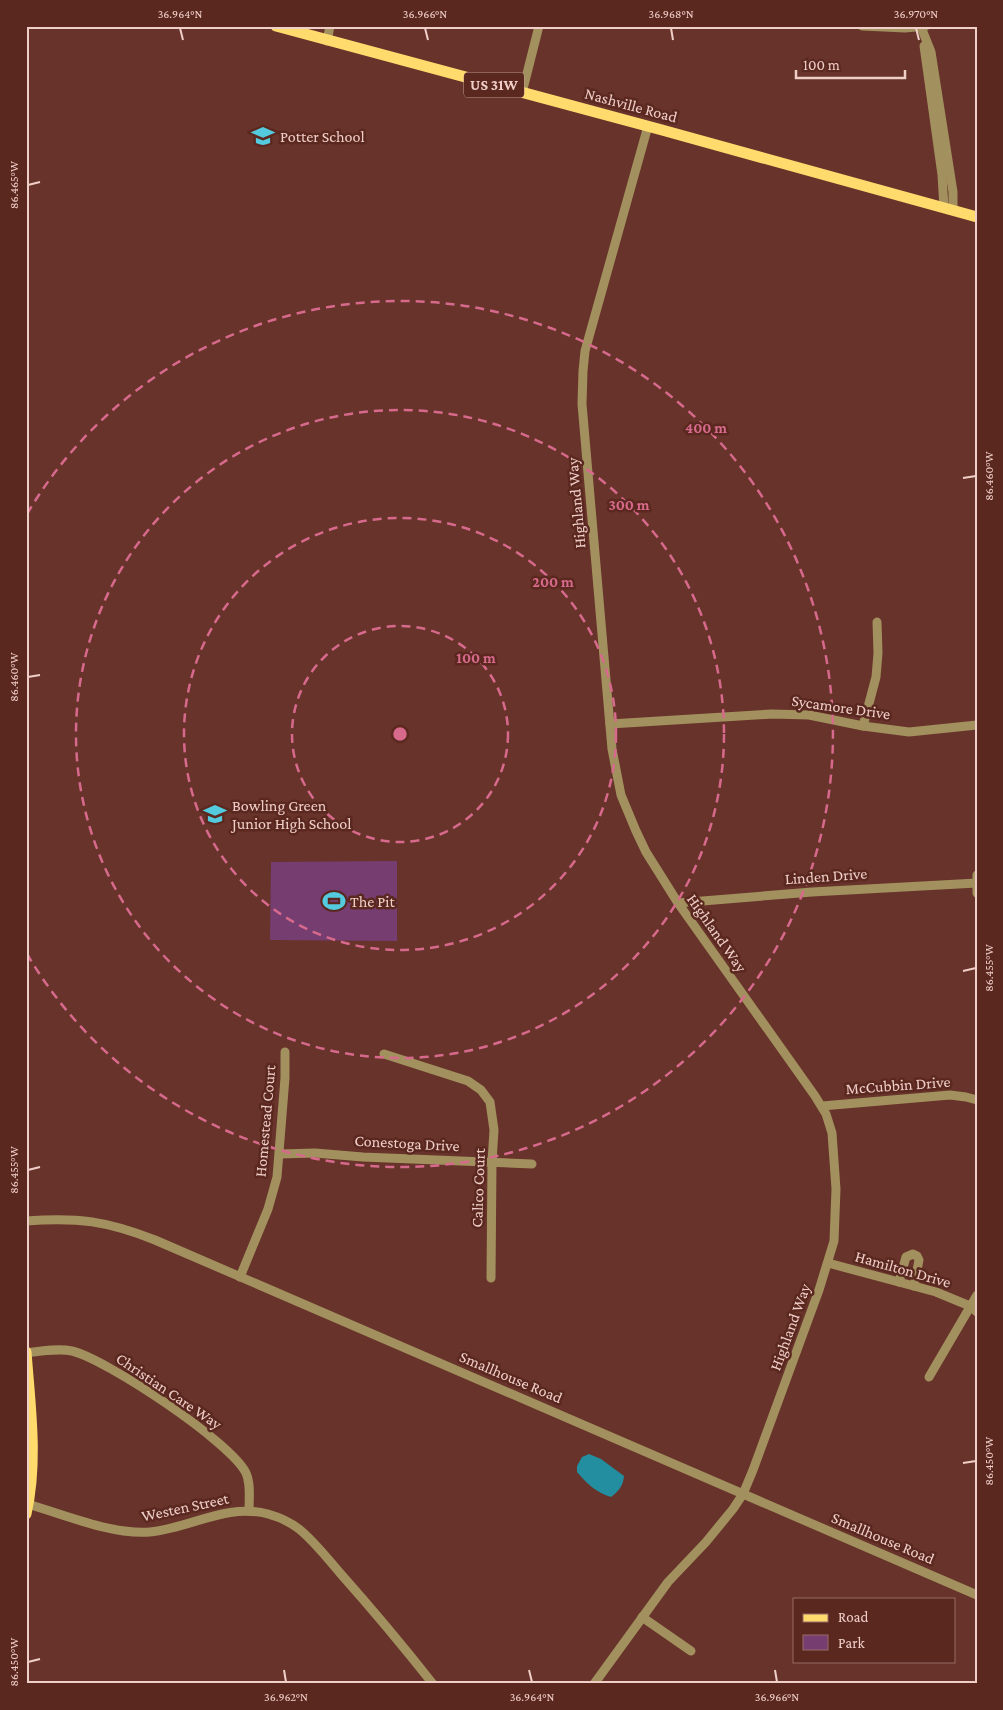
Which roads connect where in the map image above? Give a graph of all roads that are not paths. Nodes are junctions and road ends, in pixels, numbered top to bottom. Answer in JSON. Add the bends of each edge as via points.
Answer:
{"nodes":[{"id":1,"x":276,"y":26,"type":"edge"},
{"id":2,"x":330,"y":26,"type":"edge"},
{"id":3,"x":539,"y":26,"type":"edge"},
{"id":4,"x":862,"y":26,"type":"edge"},
{"id":5,"x":923,"y":27,"type":"edge"},
{"id":6,"x":327,"y":41,"type":"junction"},
{"id":7,"x":522,"y":93,"type":"junction"},
{"id":8,"x":648,"y":126,"type":"junction"},
{"id":9,"x":948,"y":209,"type":"junction"},
{"id":10,"x":977,"y":216,"type":"edge"},
{"id":11,"x":877,"y":622,"type":"dead end"},
{"id":12,"x":610,"y":724,"type":"junction"},
{"id":13,"x":977,"y":725,"type":"edge"},
{"id":14,"x":862,"y":726,"type":"junction"},
{"id":15,"x":977,"y":875,"type":"edge"},
{"id":16,"x":977,"y":883,"type":"edge"},
{"id":17,"x":977,"y":893,"type":"edge"},
{"id":18,"x":678,"y":903,"type":"junction"},
{"id":19,"x":285,"y":1052,"type":"dead end"},
{"id":20,"x":384,"y":1054,"type":"dead end"},
{"id":21,"x":977,"y":1100,"type":"edge"},
{"id":22,"x":822,"y":1106,"type":"junction"},
{"id":23,"x":280,"y":1154,"type":"junction"},
{"id":24,"x":492,"y":1162,"type":"junction"},
{"id":25,"x":532,"y":1164,"type":"dead end"},
{"id":26,"x":26,"y":1222,"type":"edge"},
{"id":27,"x":828,"y":1263,"type":"junction"},
{"id":28,"x":240,"y":1277,"type":"junction"},
{"id":29,"x":491,"y":1278,"type":"dead end"},
{"id":30,"x":898,"y":1282,"type":"junction"},
{"id":31,"x":914,"y":1286,"type":"junction"},
{"id":32,"x":977,"y":1295,"type":"edge"},
{"id":33,"x":973,"y":1309,"type":"edge"},
{"id":34,"x":26,"y":1352,"type":"edge"},
{"id":35,"x":930,"y":1377,"type":"dead end"},
{"id":36,"x":743,"y":1494,"type":"junction"},
{"id":37,"x":27,"y":1509,"type":"edge"},
{"id":38,"x":249,"y":1511,"type":"junction"},
{"id":39,"x":977,"y":1595,"type":"edge"},
{"id":40,"x":642,"y":1618,"type":"junction"},
{"id":41,"x":691,"y":1651,"type":"dead end"},
{"id":42,"x":432,"y":1682,"type":"edge"},
{"id":43,"x":594,"y":1684,"type":"edge"}],
"edges":[{"from":1,"to":6,"type":"main road","name":"Nashville Road","number":"US 31W"},
{"from":2,"to":6,"type":"street"},
{"from":3,"to":7,"type":"street"},
{"from":4,"to":5,"type":"street"},
{"from":5,"to":9,"type":"street"},
{"from":6,"to":7,"type":"main road","name":"Nashville Road","number":"US 31W"},
{"from":7,"to":8,"type":"main road","name":"Nashville Road","number":"US 31W"},
{"from":8,"to":9,"type":"main road","name":"Nashville Road","number":"US 31W"},
{"from":8,"to":12,"type":"street","name":"Highland Way","via":[[582,371],[582,404]]},
{"from":9,"to":10,"type":"main road","name":"Nashville Road","number":"US 31W"},
{"from":11,"to":14,"type":"street","via":[[876,677]]},
{"from":12,"to":14,"type":"street","name":"Sycamore Drive","via":[[780,714],[809,715]]},
{"from":12,"to":18,"type":"street","name":"Highland Way","via":[[616,773],[626,808],[646,852]]},
{"from":13,"to":14,"type":"street","name":"Sycamore Drive","via":[[909,732]]},
{"from":15,"to":16,"type":"street"},
{"from":16,"to":17,"type":"street"},
{"from":16,"to":18,"type":"street","name":"Linden Drive"},
{"from":18,"to":22,"type":"street","name":"Highland Way"},
{"from":19,"to":23,"type":"street","name":"Homestead Court"},
{"from":20,"to":24,"type":"street","name":"Calico Court","via":[[468,1081],[482,1090],[492,1110]]},
{"from":21,"to":22,"type":"street","name":"McCubbin Drive","via":[[950,1095]]},
{"from":22,"to":27,"type":"street","name":"Highland Way","via":[[832,1133],[836,1189],[834,1241]]},
{"from":23,"to":24,"type":"street","name":"Conestoga Drive"},
{"from":23,"to":28,"type":"street","name":"Homestead Court","via":[[273,1192]]},
{"from":24,"to":25,"type":"street","name":"Conestoga Drive"},
{"from":24,"to":29,"type":"street","name":"Calico Court"},
{"from":26,"to":28,"type":"street","name":"Smallhouse Road","via":[[74,1219],[124,1228]]},
{"from":27,"to":30,"type":"street","name":"Hamilton Drive"},
{"from":27,"to":36,"type":"street","name":"Highland Way"},
{"from":28,"to":36,"type":"street","name":"Smallhouse Road"},
{"from":30,"to":31,"type":"street","name":"Hamilton Drive"},
{"from":30,"to":31,"type":"street","via":[[906,1257],[913,1254],[919,1260]]},
{"from":31,"to":33,"type":"street","name":"Hamilton Drive"},
{"from":32,"to":33,"type":"street"},
{"from":33,"to":35,"type":"street"},
{"from":34,"to":37,"type":"main road","via":[[33,1449]]},
{"from":34,"to":38,"type":"street","name":"Christian Care Way","via":[[60,1350],[81,1354],[176,1410],[216,1441],[242,1468],[248,1482]]},
{"from":36,"to":39,"type":"street","name":"Smallhouse Road"},
{"from":36,"to":40,"type":"street","name":"Highland Way","via":[[668,1582]]},
{"from":37,"to":38,"type":"street","name":"Westen Street","via":[[135,1532],[165,1529],[225,1512]]},
{"from":38,"to":42,"type":"street","name":"Westen Street","via":[[275,1516],[300,1530],[348,1581]]},
{"from":40,"to":41,"type":"street"},
{"from":40,"to":43,"type":"street","name":"Highland Way"}]}
